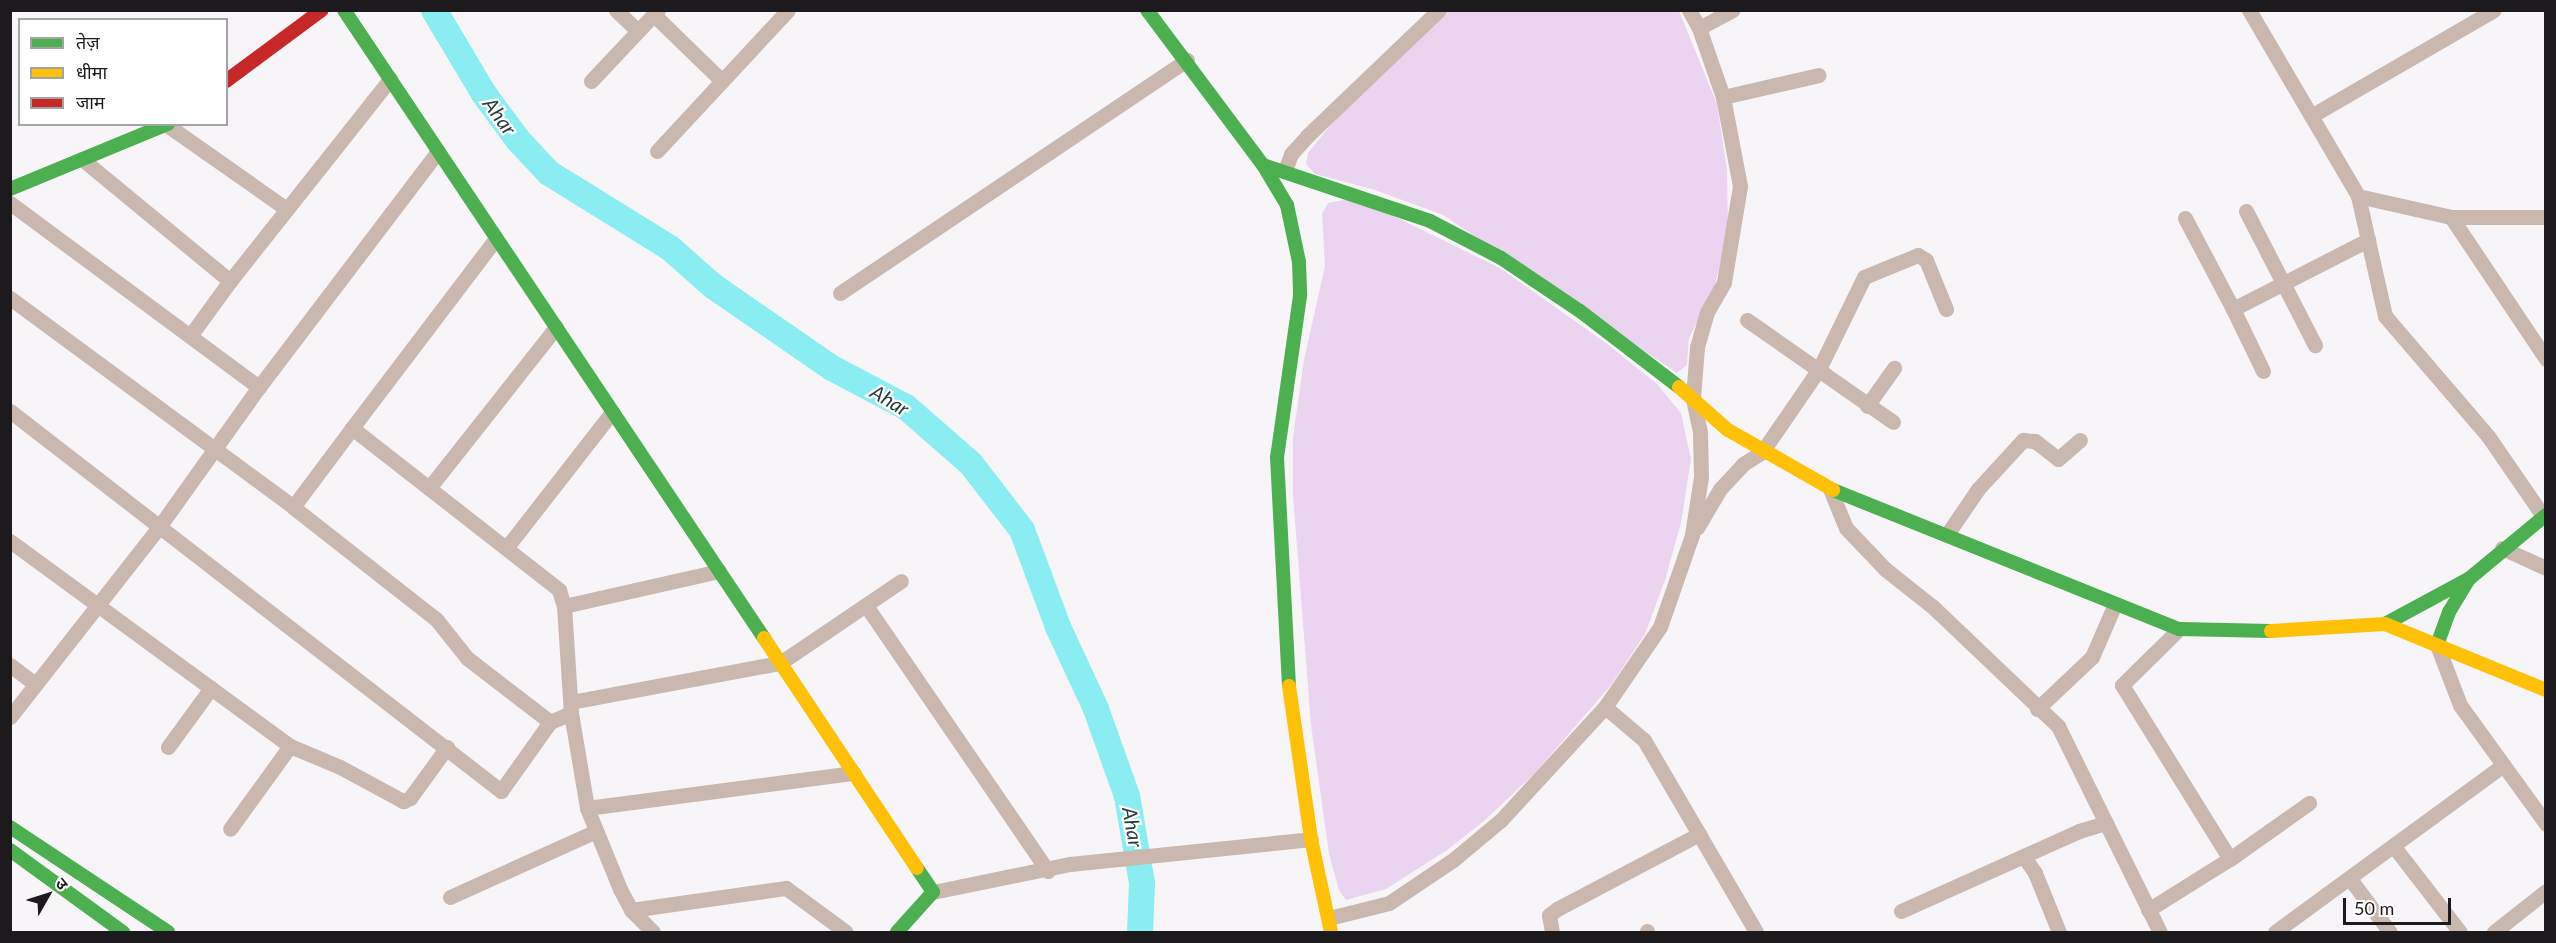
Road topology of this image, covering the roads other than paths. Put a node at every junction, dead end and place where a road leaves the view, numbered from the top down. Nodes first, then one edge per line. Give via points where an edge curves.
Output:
1 (322, 10) edge
2 (344, 10) edge
3 (616, 10) edge
4 (788, 10) edge
5 (1147, 10) edge
6 (1439, 10) edge
7 (1689, 10) edge
8 (1733, 10) edge
9 (2249, 10) edge
10 (2494, 10) edge
11 (656, 13) edge
12 (1699, 28) junction
13 (638, 31) junction
14 (1186, 60) junction
15 (1819, 75) dead end
16 (390, 79) junction
17 (228, 80) edge
18 (591, 81) dead end
19 (722, 81) junction
20 (1723, 98) junction
21 (2310, 116) junction
22 (164, 126) edge
23 (168, 126) edge
24 (438, 151) junction
25 (657, 151) dead end
26 (82, 159) junction
27 (1263, 165) junction
28 (1285, 170) junction
29 (10, 189) edge
30 (2358, 196) junction
31 (10, 203) edge
32 (285, 208) junction
33 (2246, 211) dead end
34 (2451, 217) junction
35 (2546, 217) edge
36 (2185, 218) dead end
37 (496, 238) junction
38 (2368, 240) junction
39 (230, 280) junction
40 (2283, 284) junction
41 (840, 293) dead end
42 (10, 298) edge
43 (1946, 309) dead end
44 (2233, 309) junction
45 (1747, 320) dead end
46 (555, 327) junction
47 (190, 336) junction
48 (2315, 345) dead end
49 (2546, 359) edge
50 (1894, 368) dead end
51 (1819, 369) junction
52 (2263, 371) dead end
53 (259, 387) junction
54 (1693, 398) junction
55 (1868, 406) junction
56 (10, 411) edge
57 (612, 411) junction
58 (1893, 422) dead end
59 (352, 428) junction
60 (2080, 440) dead end
61 (215, 449) junction
62 (1762, 452) junction
63 (429, 488) junction
64 (1830, 489) junction
65 (293, 507) junction
66 (2544, 515) edge
67 (159, 527) junction
68 (1948, 533) junction
69 (1692, 535) junction
70 (10, 541) edge
71 (507, 547) junction
72 (2502, 548) junction
73 (2546, 568) edge
74 (719, 571) junction
75 (2469, 578) junction
76 (901, 581) dead end
77 (2115, 604) junction
78 (96, 606) junction
79 (564, 606) junction
80 (867, 607) junction
81 (2385, 624) junction
82 (2179, 629) junction
83 (2438, 645) junction
84 (780, 663) junction
85 (10, 665) edge
86 (35, 684) junction
87 (211, 688) junction
88 (2546, 690) edge
89 (571, 707) junction
90 (1605, 707) junction
91 (2037, 709) junction
92 (10, 717) edge
93 (550, 722) junction
94 (290, 746) junction
95 (168, 747) dead end
96 (447, 747) junction
97 (2503, 765) junction
98 (854, 773) junction
99 (2309, 803) dead end
100 (587, 808) junction
101 (2106, 823) junction
102 (2546, 824) edge
103 (10, 827) edge
104 (230, 829) dead end
105 (594, 832) junction
106 (1699, 834) junction
107 (1311, 839) junction
108 (2395, 848) junction
109 (10, 850) edge
110 (2024, 857) junction
111 (2230, 859) junction
112 (1048, 871) junction
113 (2350, 879) junction
114 (2546, 891) edge
115 (933, 892) junction
116 (450, 897) dead end
117 (631, 910) junction
118 (2148, 910) junction
119 (1901, 911) dead end
120 (1330, 925) edge
121 (2453, 930) edge
122 (123, 933) edge
123 (168, 933) edge
124 (653, 933) edge
125 (846, 933) edge
126 (897, 933) edge
127 (1552, 933) edge
128 (1756, 933) edge
129 (2059, 933) edge
130 (2160, 933) edge
131 (2275, 933) edge
132 (2390, 933) edge
133 (2494, 933) edge

1 - 17 main road
2 - 16 main road
3 - 13 street
4 - 19 street
5 - 14 main road
6 - 28 street via 1307,136 1291,154
7 - 12 street
8 - 12 street
9 - 21 street
10 - 21 street
11 - 13 street
11 - 19 street
12 - 20 street
13 - 18 street
14 - 27 main road
14 - 41 street
15 - 20 street
16 - 24 main road
16 - 32 street
19 - 25 street
20 - 54 street via 1740,186 1724,282 1707,312 1697,347
21 - 30 street
22 - 26 main road
23 - 32 street
24 - 37 main road
24 - 53 street
26 - 29 main road
26 - 39 street
27 - 28 main road
27 - 107 main road via 1287,205 1299,262 1300,296 1277,458 1286,668
28 - 54 main road via 1430,221 1501,258 1580,311
30 - 34 street
30 - 38 street
31 - 47 street
32 - 39 street
33 - 40 street
34 - 35 street
34 - 49 street
36 - 44 street
37 - 46 main road
37 - 59 street
38 - 40 street
38 - 66 street via 2385,315 2488,435
39 - 47 street
40 - 44 street
40 - 48 street
42 - 61 street
43 - 51 street via 1926,260 1918,255 1873,272 1864,277
44 - 52 street
45 - 51 street
46 - 57 main road
46 - 63 street
47 - 53 street
50 - 55 street
51 - 55 street
51 - 62 street
53 - 61 street
54 - 62 main road via 1728,430
54 - 69 street via 1700,432 1701,477
55 - 58 street
56 - 67 street
57 - 71 street
57 - 74 main road
59 - 63 street
59 - 65 street
60 - 68 street via 2058,459 2035,441 2023,440 1978,489
61 - 65 street
61 - 67 street
62 - 64 main road
62 - 69 street via 1743,464 1720,489
63 - 71 street
64 - 68 main road
64 - 91 street via 1846,528
65 - 93 street via 436,619 467,658
66 - 72 main road
67 - 78 street
67 - 96 street
68 - 77 main road
69 - 90 street via 1660,627
70 - 78 street
71 - 79 street via 559,590
72 - 73 street
72 - 75 main road
74 - 79 street
74 - 84 main road
75 - 81 main road
75 - 83 main road via 2449,612
76 - 80 street
77 - 82 main road
77 - 91 street via 2092,657
78 - 86 street
78 - 87 street
79 - 89 street
80 - 84 street
80 - 112 street
81 - 82 main road via 2253,632
81 - 83 main road
82 - 111 street via 2122,685
83 - 88 main road
83 - 97 street via 2460,705
84 - 89 street
84 - 98 main road
85 - 86 street
86 - 92 street
87 - 94 street
87 - 95 street
89 - 93 street
89 - 100 street
90 - 106 street via 1644,740
90 - 120 street via 1501,820 1453,860 1389,903
91 - 101 street via 2058,726
93 - 96 street via 501,791
94 - 96 street via 403,801 410,798
94 - 104 street
97 - 102 street
97 - 108 street
98 - 100 street
98 - 115 main road
99 - 111 street
100 - 105 street
101 - 110 street
101 - 118 street
103 - 123 main road
105 - 116 street
105 - 117 street
106 - 127 street via 1557,909 1549,915
106 - 128 street
107 - 112 street via 1207,853 1070,864
107 - 120 main road
108 - 113 street
108 - 121 street
109 - 122 main road
110 - 119 street
110 - 129 street via 2035,873
111 - 118 street
112 - 115 street
113 - 131 street
113 - 132 street
114 - 133 street
115 - 126 main road
117 - 124 street
117 - 125 street via 786,888
118 - 130 street

